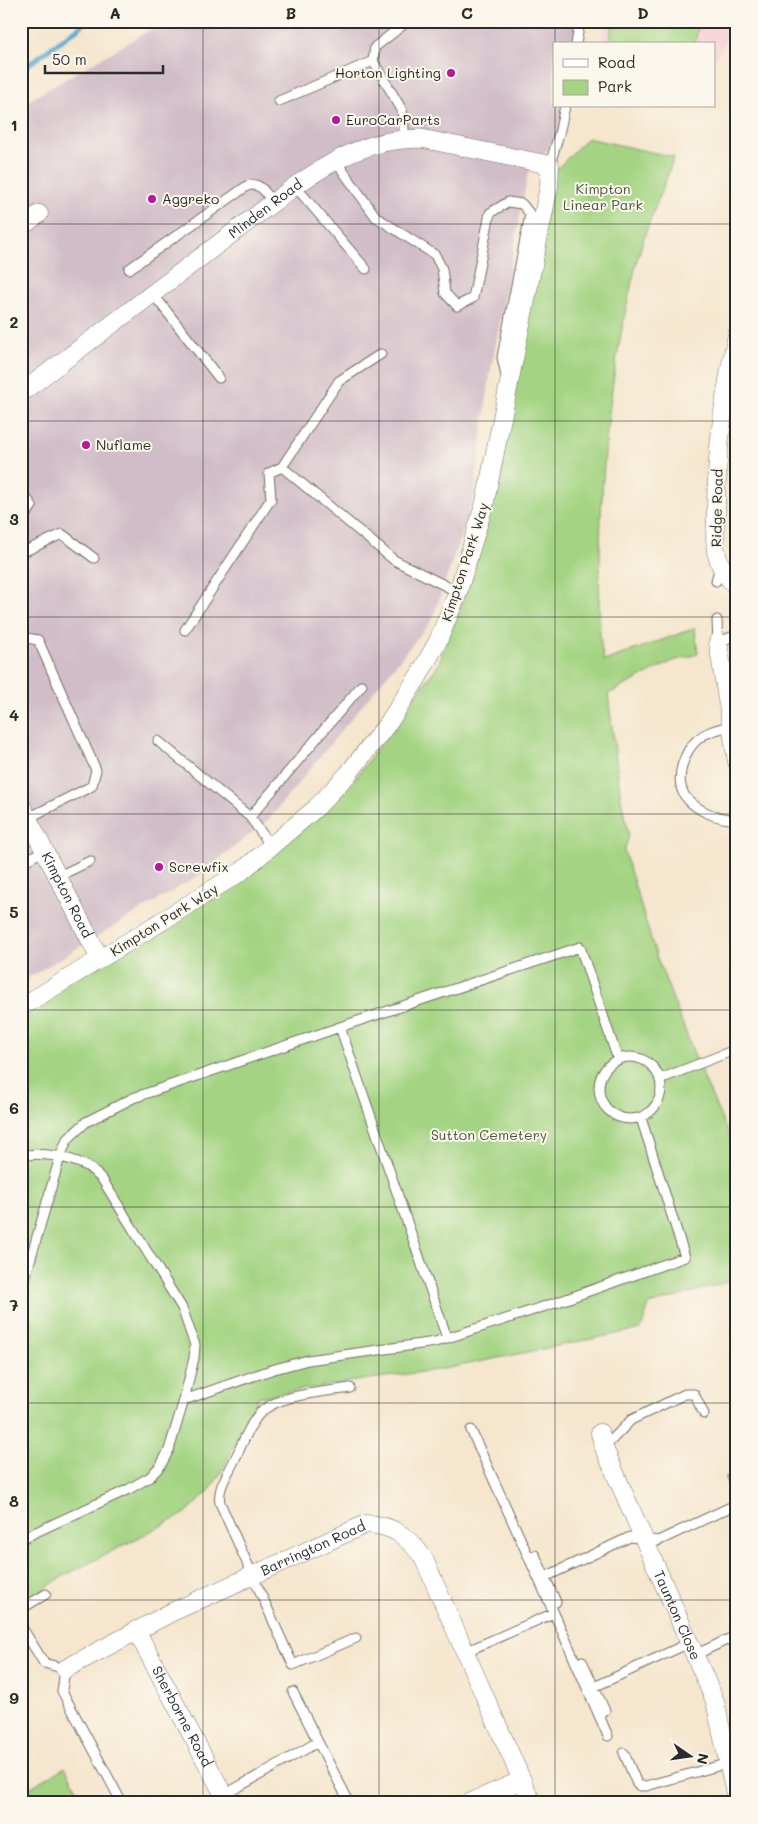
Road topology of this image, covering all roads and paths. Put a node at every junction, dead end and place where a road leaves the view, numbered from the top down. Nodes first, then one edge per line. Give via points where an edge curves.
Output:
1 (408, 21) edge
2 (580, 21) edge
3 (576, 42) edge
4 (373, 61) junction
5 (279, 101) dead end
6 (565, 108) edge
7 (405, 138) junction
8 (335, 160) junction
9 (550, 165) junction
10 (296, 186) junction
11 (273, 203) junction
12 (38, 214) dead end
13 (21, 227) edge
14 (129, 269) dead end
15 (366, 269) dead end
16 (153, 294) junction
17 (737, 334) edge
18 (381, 354) dead end
19 (220, 378) dead end
20 (508, 386) junction
21 (21, 393) edge
22 (282, 466) junction
23 (21, 490) edge
24 (21, 517) edge
25 (21, 553) edge
26 (94, 558) dead end
27 (737, 586) edge
28 (458, 592) junction
29 (717, 620) dead end
30 (185, 630) dead end
31 (737, 636) edge
32 (21, 637) edge
33 (718, 642) junction
34 (362, 685) dead end
35 (730, 726) junction
36 (158, 741) dead end
37 (737, 762) edge
38 (25, 811) edge
39 (250, 817) junction
40 (737, 819) edge
41 (272, 846) junction
42 (45, 850) junction
43 (90, 861) dead end
44 (21, 863) edge
45 (59, 876) junction
46 (100, 959) junction
47 (21, 1007) edge
48 (340, 1027) junction
49 (737, 1049) edge
50 (618, 1060) junction
51 (660, 1079) junction
52 (641, 1118) junction
53 (21, 1156) edge
54 (60, 1157) junction
55 (21, 1292) edge
56 (447, 1338) junction
57 (350, 1388) dead end
58 (184, 1400) junction
59 (704, 1414) dead end
60 (471, 1430) dead end
61 (602, 1440) joint
62 (732, 1477) dead end
63 (737, 1488) edge
64 (737, 1504) edge
65 (21, 1539) edge
66 (643, 1539) junction
67 (535, 1555) dead end
68 (252, 1575) junction
69 (545, 1578) junction
70 (46, 1594) dead end
71 (556, 1602) dead end
72 (21, 1609) edge
73 (554, 1613) junction
74 (21, 1626) edge
75 (136, 1630) junction
76 (737, 1636) edge
77 (356, 1638) dead end
78 (692, 1649) junction
79 (465, 1652) junction
80 (582, 1661) dead end
81 (65, 1669) junction
82 (594, 1687) junction
83 (293, 1692) dead end
84 (605, 1711) dead end
85 (608, 1736) dead end
86 (318, 1742) junction
87 (624, 1752) dead end
88 (732, 1762) edge
89 (522, 1780) junction
90 (346, 1796) dead end
91 (226, 1799) edge
92 (122, 1803) edge
93 (470, 1803) edge
94 (532, 1803) edge
95 (736, 1803) edge

1 - 4 lane via 375,47
2 - 3 lane
4 - 5 lane
4 - 7 lane via 402,110
6 - 9 lane
7 - 8 street, Minden Road via 364,147
7 - 9 street, Minden Road via 424,138
8 - 10 street, Minden Road
8 - 20 lane via 376,217 435,255 442,269 445,294 457,306 473,298 490,213 508,202 522,204 530,214 502,357
9 - 20 street, Kimpton Park Way via 549,186
10 - 11 street, Minden Road
10 - 15 lane
11 - 14 lane via 258,184 253,184
11 - 16 street, Minden Road
12 - 13 street
16 - 19 lane
16 - 21 street, Minden Road
17 - 27 street, Ridge Road via 726,383 716,492 718,574
18 - 22 lane via 339,381
20 - 28 street, Kimpton Park Way via 485,502
22 - 28 lane via 394,560
22 - 30 lane via 269,473 271,499
23 - 24 lane via 32,506
25 - 26 lane via 62,534
28 - 41 street, Kimpton Park Way via 438,641 389,722 316,808
29 - 33 lane
31 - 33 lane
32 - 38 lane via 38,640 96,770 92,786
33 - 35 street
34 - 39 lane
35 - 37 street
35 - 40 lane via 698,738 682,763 681,778 684,794 692,804 717,817
36 - 39 lane
38 - 42 street, Kimpton Road
39 - 41 lane
41 - 46 street, Kimpton Park Way via 242,871
42 - 44 lane
42 - 45 street, Kimpton Road
43 - 45 lane
45 - 46 street, Kimpton Road
46 - 47 street, Kimpton Park Way
48 - 50 lane via 580,947
48 - 54 lane via 133,1098 86,1122 67,1140
48 - 56 lane
49 - 51 lane
50 - 51 lane via 637,1058 647,1062
50 - 52 lane via 602,1074 599,1085 602,1104 616,1117 627,1120
51 - 52 lane via 661,1094 657,1104
52 - 56 lane via 685,1257
53 - 54 lane
54 - 55 lane
54 - 58 lane via 88,1167 102,1179 182,1308 195,1345
56 - 58 lane via 308,1360
57 - 68 lane via 283,1400 270,1406 258,1415 241,1447 219,1498
58 - 65 lane via 169,1450 150,1477
59 - 61 lane via 694,1394 685,1394 631,1420
60 - 73 lane
61 - 66 street, Taunton Close
62 - 63 lane
64 - 66 lane via 658,1541
66 - 69 lane via 630,1537
66 - 78 street, Taunton Close
67 - 69 lane
68 - 75 street, Barrington Road
68 - 77 lane via 293,1665
68 - 79 street, Barrington Road via 366,1524 391,1528 403,1535 423,1557
69 - 71 lane
70 - 72 lane
73 - 79 lane
73 - 85 lane
74 - 81 lane via 44,1663
75 - 81 street, Barrington Road
75 - 91 street, Sherborne Road
76 - 78 lane
78 - 82 lane
78 - 88 street, Taunton Close via 715,1701
79 - 89 street, Barrington Road
80 - 82 lane
81 - 92 lane via 62,1691
82 - 84 lane
83 - 86 lane
86 - 90 lane
86 - 91 lane
87 - 88 lane via 640,1786
88 - 95 street, Taunton Close
89 - 93 street
89 - 94 street, Barrington Road

